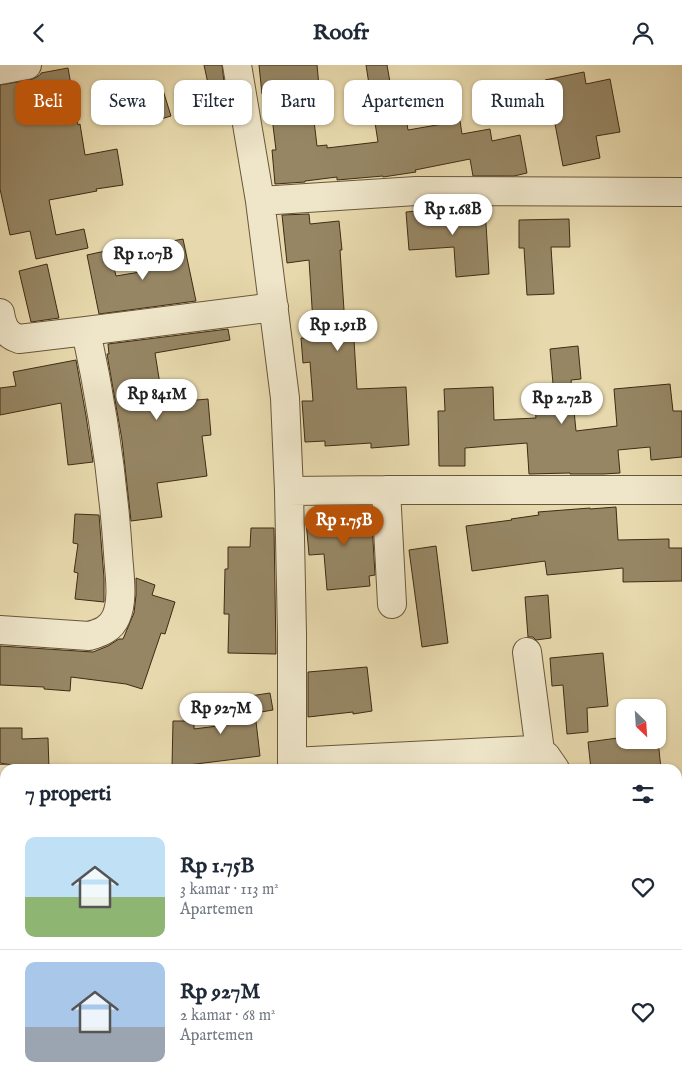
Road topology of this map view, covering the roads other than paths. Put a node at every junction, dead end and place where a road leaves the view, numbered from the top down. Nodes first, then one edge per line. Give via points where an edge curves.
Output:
1 (27, 65) edge
2 (237, 65) edge
3 (0, 71) edge
4 (682, 192) edge
5 (260, 201) junction
6 (274, 307) junction
7 (0, 319) edge
8 (86, 331) junction
9 (386, 489) junction
10 (682, 490) edge
11 (289, 491) junction
12 (392, 604) dead end
13 (0, 630) edge
14 (527, 653) dead end
15 (548, 760) edge
16 (292, 764) edge
17 (309, 764) edge

1 - 3 street
2 - 5 street
4 - 5 street via 416,191
5 - 6 street
6 - 8 street
6 - 11 street via 286,398
7 - 8 street via 4,330 19,339
8 - 13 street via 97,383 114,506 119,607 107,629 89,636
9 - 10 street
9 - 11 street
9 - 12 street
11 - 16 street
14 - 15 street
15 - 17 street via 531,751

